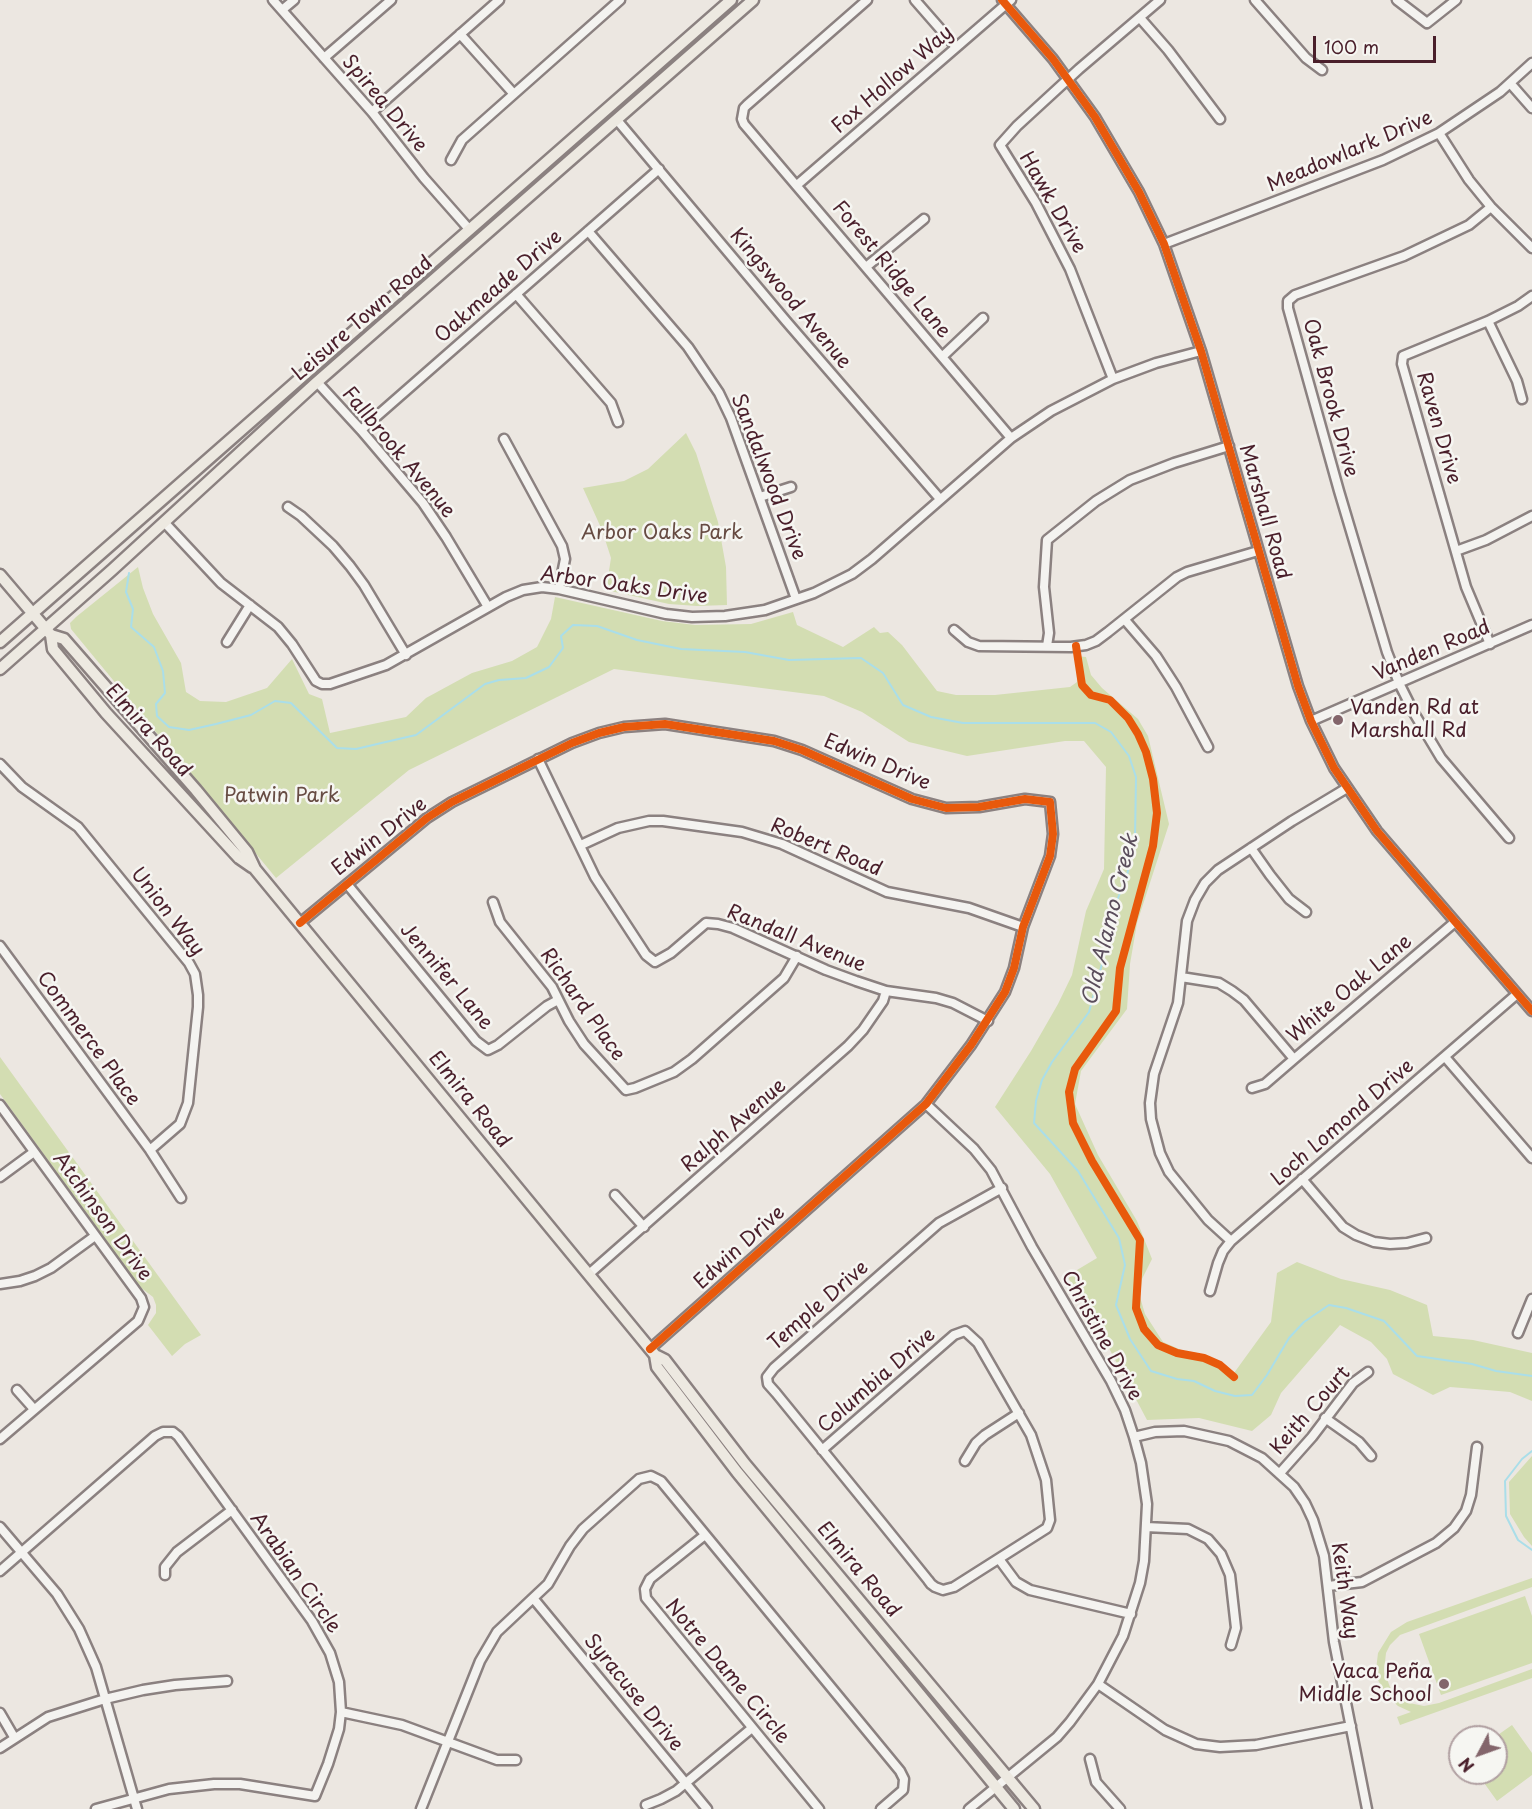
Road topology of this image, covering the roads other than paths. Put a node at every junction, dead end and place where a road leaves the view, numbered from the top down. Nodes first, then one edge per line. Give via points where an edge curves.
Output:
1 (273, 0) edge
2 (294, 0) edge
3 (391, 0) edge
4 (499, 0) edge
5 (620, 0) edge
6 (731, 0) edge
7 (753, 0) edge
8 (867, 0) edge
9 (915, 0) edge
10 (1160, 0) edge
11 (1255, 0) edge
12 (1397, 0) edge
13 (1456, 0) edge
14 (1006, 2) edge
15 (282, 10) junction
16 (1140, 18) junction
17 (460, 34) junction
18 (956, 47) junction
19 (674, 52) junction
20 (324, 58) junction
21 (1532, 63) edge
22 (1322, 70) dead end
23 (1069, 79) junction
24 (1510, 82) junction
25 (513, 93) junction
26 (1532, 108) edge
27 (372, 112) junction
28 (1220, 119) dead end
29 (617, 120) junction
30 (1439, 134) junction
31 (451, 160) dead end
32 (659, 169) junction
33 (797, 185) junction
34 (1491, 207) junction
35 (924, 219) dead end
36 (470, 229) junction
37 (588, 231) junction
38 (1164, 244) junction
39 (1532, 248) edge
40 (866, 267) junction
41 (516, 294) junction
42 (1532, 296) edge
43 (402, 308) junction
44 (983, 318) dead end
45 (1488, 321) junction
46 (336, 347) junction
47 (1201, 351) junction
48 (943, 356) junction
49 (1113, 379) junction
50 (317, 382) junction
51 (1522, 399) dead end
52 (618, 422) dead end
53 (361, 430) junction
54 (1011, 438) junction
55 (504, 439) dead end
56 (1229, 446) junction
57 (791, 487) dead end
58 (760, 497) junction
59 (940, 499) junction
60 (288, 507) dead end
61 (1532, 516) edge
62 (165, 522) junction
63 (1258, 551) junction
64 (1456, 551) junction
65 (0, 575) edge
66 (559, 589) junction
67 (796, 599) junction
68 (250, 605) junction
69 (488, 607) junction
70 (33, 613) junction
71 (1125, 620) junction
72 (1532, 625) edge
73 (954, 630) dead end
74 (49, 631) junction
75 (0, 642) edge
76 (227, 642) dead end
77 (1490, 644) junction
78 (1047, 645) junction
79 (406, 655) junction
80 (0, 669) edge
81 (1399, 683) junction
82 (1311, 721) junction
83 (1208, 747) dead end
84 (538, 759) junction
85 (0, 764) edge
86 (1347, 788) junction
87 (1509, 838) dead end
88 (580, 845) junction
89 (1251, 848) junction
90 (255, 869) junction
91 (347, 884) junction
92 (493, 902) dead end
93 (1306, 912) dead end
94 (1455, 922) junction
95 (300, 923) junction
96 (1023, 927) junction
97 (0, 946) edge
98 (797, 956) junction
99 (1181, 977) junction
100 (886, 991) junction
101 (1517, 994) junction
102 (558, 1000) junction
103 (1532, 1011) edge
104 (988, 1021) junction
105 (1444, 1057) junction
106 (1294, 1059) junction
107 (1252, 1088) dead end
108 (926, 1104) junction
109 (0, 1105) edge
110 (150, 1150) junction
111 (34, 1152) junction
112 (1532, 1158) edge
113 (0, 1177) edge
114 (1302, 1179) junction
115 (1002, 1188) junction
116 (615, 1195) dead end
117 (181, 1198) dead end
118 (644, 1227) junction
119 (95, 1236) junction
120 (1426, 1238) dead end
121 (1231, 1241) junction
122 (589, 1274) junction
123 (0, 1284) edge
124 (1210, 1291) dead end
125 (1532, 1299) edge
126 (1518, 1333) dead end
127 (652, 1352) junction
128 (1368, 1372) dead end
129 (17, 1390) dead end
130 (33, 1408) junction
131 (1019, 1413) junction
132 (1325, 1418) junction
133 (1134, 1437) junction
134 (0, 1439) edge
135 (1477, 1448) dead end
136 (822, 1450) junction
137 (1371, 1456) dead end
138 (965, 1461) dead end
139 (1280, 1473) junction
140 (232, 1510) junction
141 (0, 1527) edge
142 (1146, 1527) junction
143 (705, 1535) junction
144 (22, 1552) junction
145 (999, 1559) junction
146 (0, 1571) edge
147 (165, 1575) dead end
148 (1328, 1586) junction
149 (939, 1589) joint
150 (533, 1598) junction
151 (1131, 1614) junction
152 (1231, 1645) dead end
153 (227, 1681) dead end
154 (1098, 1684) junction
155 (105, 1699) junction
156 (340, 1712) junction
157 (0, 1713) edge
158 (938, 1717) junction
159 (1351, 1726) junction
160 (752, 1728) junction
161 (14, 1737) junction
162 (448, 1742) junction
163 (0, 1748) edge
164 (1090, 1759) dead end
165 (516, 1760) dead end
166 (1007, 1778) junction
167 (685, 1783) junction
168 (996, 1786) junction
169 (134, 1797) junction
170 (646, 1805) dead end
171 (96, 1809) edge
172 (137, 1809) edge
173 (421, 1809) edge
174 (707, 1809) edge
175 (819, 1809) edge
176 (881, 1809) edge
177 (969, 1809) edge
178 (1014, 1809) edge
179 (1026, 1809) edge
180 (1034, 1809) edge
181 (1120, 1809) edge
182 (1368, 1809) edge

1 - 15 street, Spirea Drive
2 - 15 street
3 - 20 street
4 - 17 street
5 - 25 street
6 - 19 main road, Leisure Town Road
7 - 29 main road, Leisure Town Road
8 - 33 street, Forest Ridge Lane via 744,108 744,124
9 - 18 street
10 - 16 street, Hawk Drive
11 - 22 street via 1306,58
12 - 13 street via 1427,23
14 - 18 street, Fox Hollow Way
14 - 23 street, Marshall Road
15 - 20 street, Spirea Drive
16 - 23 street, Hawk Drive
16 - 28 street
17 - 25 street
17 - 27 street
18 - 33 street, Fox Hollow Way
19 - 29 main road via 626,100
19 - 36 main road, Leisure Town Road
20 - 27 street, Spirea Drive
21 - 24 street, Meadowlark Drive
23 - 38 street, Marshall Road via 1124,164
23 - 49 street, Hawk Drive via 1000,145 1070,269
24 - 26 street
24 - 30 street, Meadowlark Drive
25 - 31 street via 462,140
27 - 36 street, Spirea Drive
29 - 32 street, Kingswood Avenue
29 - 43 main road, Leisure Town Road
30 - 34 street
30 - 38 street, Meadowlark Drive via 1383,160
32 - 37 street, Oakmeade Drive
32 - 59 street, Kingswood Avenue
33 - 40 street, Forest Ridge Lane
34 - 39 street
34 - 81 street, Oak Brook Drive via 1469,225 1404,256 1288,301 1339,491
35 - 40 street
36 - 43 main road via 467,241
36 - 46 main road, Leisure Town Road
37 - 41 street, Oakmeade Drive
37 - 58 street, Sandalwood Drive via 705,370 731,418
38 - 47 street, Marshall Road
40 - 48 street, Forest Ridge Lane
41 - 52 street via 611,403
41 - 53 street, Oakmeade Drive
42 - 45 street, Raven Drive
43 - 50 main road, Leisure Town Road
44 - 48 street
45 - 51 street
45 - 64 street, Raven Drive via 1403,356 1402,364
46 - 50 main road
46 - 70 main road, Leisure Town Road
47 - 49 street, Arbor Oaks Drive
47 - 56 street, Marshall Road
48 - 54 street, Forest Ridge Lane
49 - 54 street, Arbor Oaks Drive via 1051,411
50 - 53 street, Fallbrook Avenue
50 - 62 main road, Leisure Town Road
53 - 69 street, Fallbrook Avenue via 423,502
54 - 59 street, Arbor Oaks Drive
55 - 66 street via 562,546
56 - 63 street, Marshall Road
56 - 78 street via 1130,480 1047,540
57 - 58 street
58 - 67 street, Sandalwood Drive
59 - 67 street, Arbor Oaks Drive via 852,574
60 - 79 street via 350,566
61 - 64 street
62 - 68 street, Arbor Oaks Drive via 215,578
62 - 74 main road, Leisure Town Road
63 - 71 street via 1186,572 1167,583
63 - 82 street, Marshall Road
64 - 77 street, Raven Drive
65 - 70 main road, Elmira Road
66 - 67 street, Arbor Oaks Drive via 692,617 765,610
66 - 69 street, Arbor Oaks Drive via 523,590
68 - 76 street
68 - 79 street, Arbor Oaks Drive via 285,635 322,684 354,678
69 - 79 street, Arbor Oaks Drive
70 - 74 main road, Elmira Road
70 - 75 main road, Leisure Town Road
71 - 78 street via 1086,645
71 - 83 street via 1171,678
72 - 77 street, Vanden Road
73 - 78 street via 979,646
74 - 80 main road, Leisure Town Road
74 - 90 main road, Elmira Road via 64,639 189,782 247,852
74 - 90 main road, Elmira Road via 53,649 106,713 239,858
77 - 81 street, Vanden Road
81 - 82 street, Vanden Road
81 - 87 street via 1441,758
82 - 86 street, Marshall Road
84 - 88 street, Randall Avenue
84 - 91 street, Edwin Drive via 427,818
84 - 96 street, Edwin Drive via 599,733 665,724 774,741 912,799 946,808 1025,800 1050,802 1050,856
85 - 110 street, Union Way via 22,787 78,827 195,974 198,1007 188,1103 180,1124
86 - 89 street
86 - 94 street, Marshall Road via 1377,831
88 - 96 street, Robert Road via 618,828 649,821 742,832 782,844 887,892 969,908
88 - 98 street, Randall Avenue via 646,955 655,962 706,923 733,928
89 - 93 street via 1276,883
89 - 99 street via 1218,870 1195,900 1187,921
90 - 95 main road, Elmira Road
91 - 95 street, Edwin Drive
91 - 102 street, Jennifer Lane via 476,1041 488,1050
92 - 102 street, Richard Place via 500,922 539,969
94 - 101 street, Marshall Road
94 - 106 street, White Oak Lane
95 - 122 main road, Elmira Road
96 - 104 street, Edwin Drive via 1014,968
97 - 110 street, Commerce Place
98 - 100 street, Randall Avenue
98 - 102 street, Richard Place via 784,978 692,1059 674,1072 626,1090 584,1044
99 - 106 street, White Oak Lane via 1219,983 1232,991
99 - 121 street via 1178,1003 1152,1086 1154,1133 1160,1153 1180,1188
100 - 104 street, Randall Avenue via 936,998
100 - 118 street, Ralph Avenue via 870,1020 848,1046
101 - 103 street, Marshall Road
101 - 105 street, Loch Lomond Drive
104 - 108 street, Edwin Drive
105 - 112 street
105 - 114 street, Loch Lomond Drive
106 - 107 street via 1265,1084
108 - 115 street, Christine Drive via 978,1153
108 - 127 street, Edwin Drive
109 - 111 street, Atchinson Drive
110 - 117 street, Commerce Place
111 - 113 street
111 - 119 street, Atchinson Drive
114 - 120 street via 1343,1227 1356,1235 1390,1244
114 - 121 street, Loch Lomond Drive
115 - 133 street, Christine Drive via 1032,1247 1112,1381
115 - 136 street, Temple Drive via 939,1223 767,1377
116 - 118 street
118 - 122 street, Ralph Avenue
119 - 123 street via 51,1268 20,1281
119 - 130 street, Atchinson Drive via 141,1298 143,1311 138,1321
121 - 124 street, Loch Lomond Drive via 1223,1251
122 - 127 main road, Elmira Road
125 - 126 street
127 - 158 main road, Elmira Road via 657,1367 737,1472
127 - 166 main road, Elmira Road via 665,1360 745,1464
128 - 132 street, Keith Court via 1353,1383
129 - 130 street
130 - 134 street, Atchinson Drive
131 - 136 street, Columbia Drive via 978,1343 965,1331 954,1335
131 - 138 street via 985,1435
131 - 145 street, Columbia Drive via 1040,1459 1050,1520 1043,1532
132 - 137 street via 1359,1442
132 - 139 street, Keith Court
133 - 139 street, Keith Way via 1184,1431 1213,1436 1245,1447
133 - 142 street, Christine Drive via 1141,1463
135 - 148 street via 1472,1495 1454,1528 1436,1543 1362,1582
136 - 149 street, Temple Drive
139 - 148 street, Keith Way via 1313,1520
140 - 144 street, Arabian Circle via 178,1436 163,1432
140 - 147 street via 177,1552 165,1567
140 - 156 street, Arabian Circle via 321,1636 339,1682
141 - 144 street
142 - 151 street, Christine Drive via 1144,1561
142 - 152 street via 1188,1529 1208,1539 1221,1554 1230,1575 1236,1628
143 - 150 street via 661,1481 651,1476 639,1479 576,1537 548,1584
143 - 160 street, Notre Dame Circle via 650,1579 645,1595
143 - 176 street via 903,1775 901,1793
144 - 146 street
144 - 155 street via 57,1594 79,1629
145 - 149 street, Columbia Drive via 954,1587
145 - 151 street via 1016,1582 1030,1590
148 - 159 street, Keith Way via 1334,1642
150 - 162 street via 505,1623 486,1649
150 - 167 street, Syracuse Drive
151 - 154 street, Christine Drive
153 - 155 street via 165,1686
154 - 159 street via 1165,1730 1196,1744 1220,1748
154 - 166 street, Christine Drive via 1065,1729
155 - 161 street via 48,1717
155 - 169 street
156 - 162 street via 402,1725
156 - 169 street, Arabian Circle via 334,1747 315,1796 240,1784 214,1784
157 - 161 street
158 - 166 main road via 962,1735 997,1776
158 - 168 main road, Elmira Road
159 - 182 street, Keith Way
160 - 167 street
160 - 175 street, Notre Dame Circle
161 - 163 street
162 - 165 street via 497,1760
162 - 173 street
164 - 181 street via 1096,1782
166 - 168 street, Christine Drive
166 - 180 main road, Elmira Road
167 - 170 street
167 - 174 street, Syracuse Drive
168 - 177 street, Christine Drive
168 - 178 main road, Elmira Road
168 - 179 main road via 1009,1790
169 - 171 street
169 - 172 street

